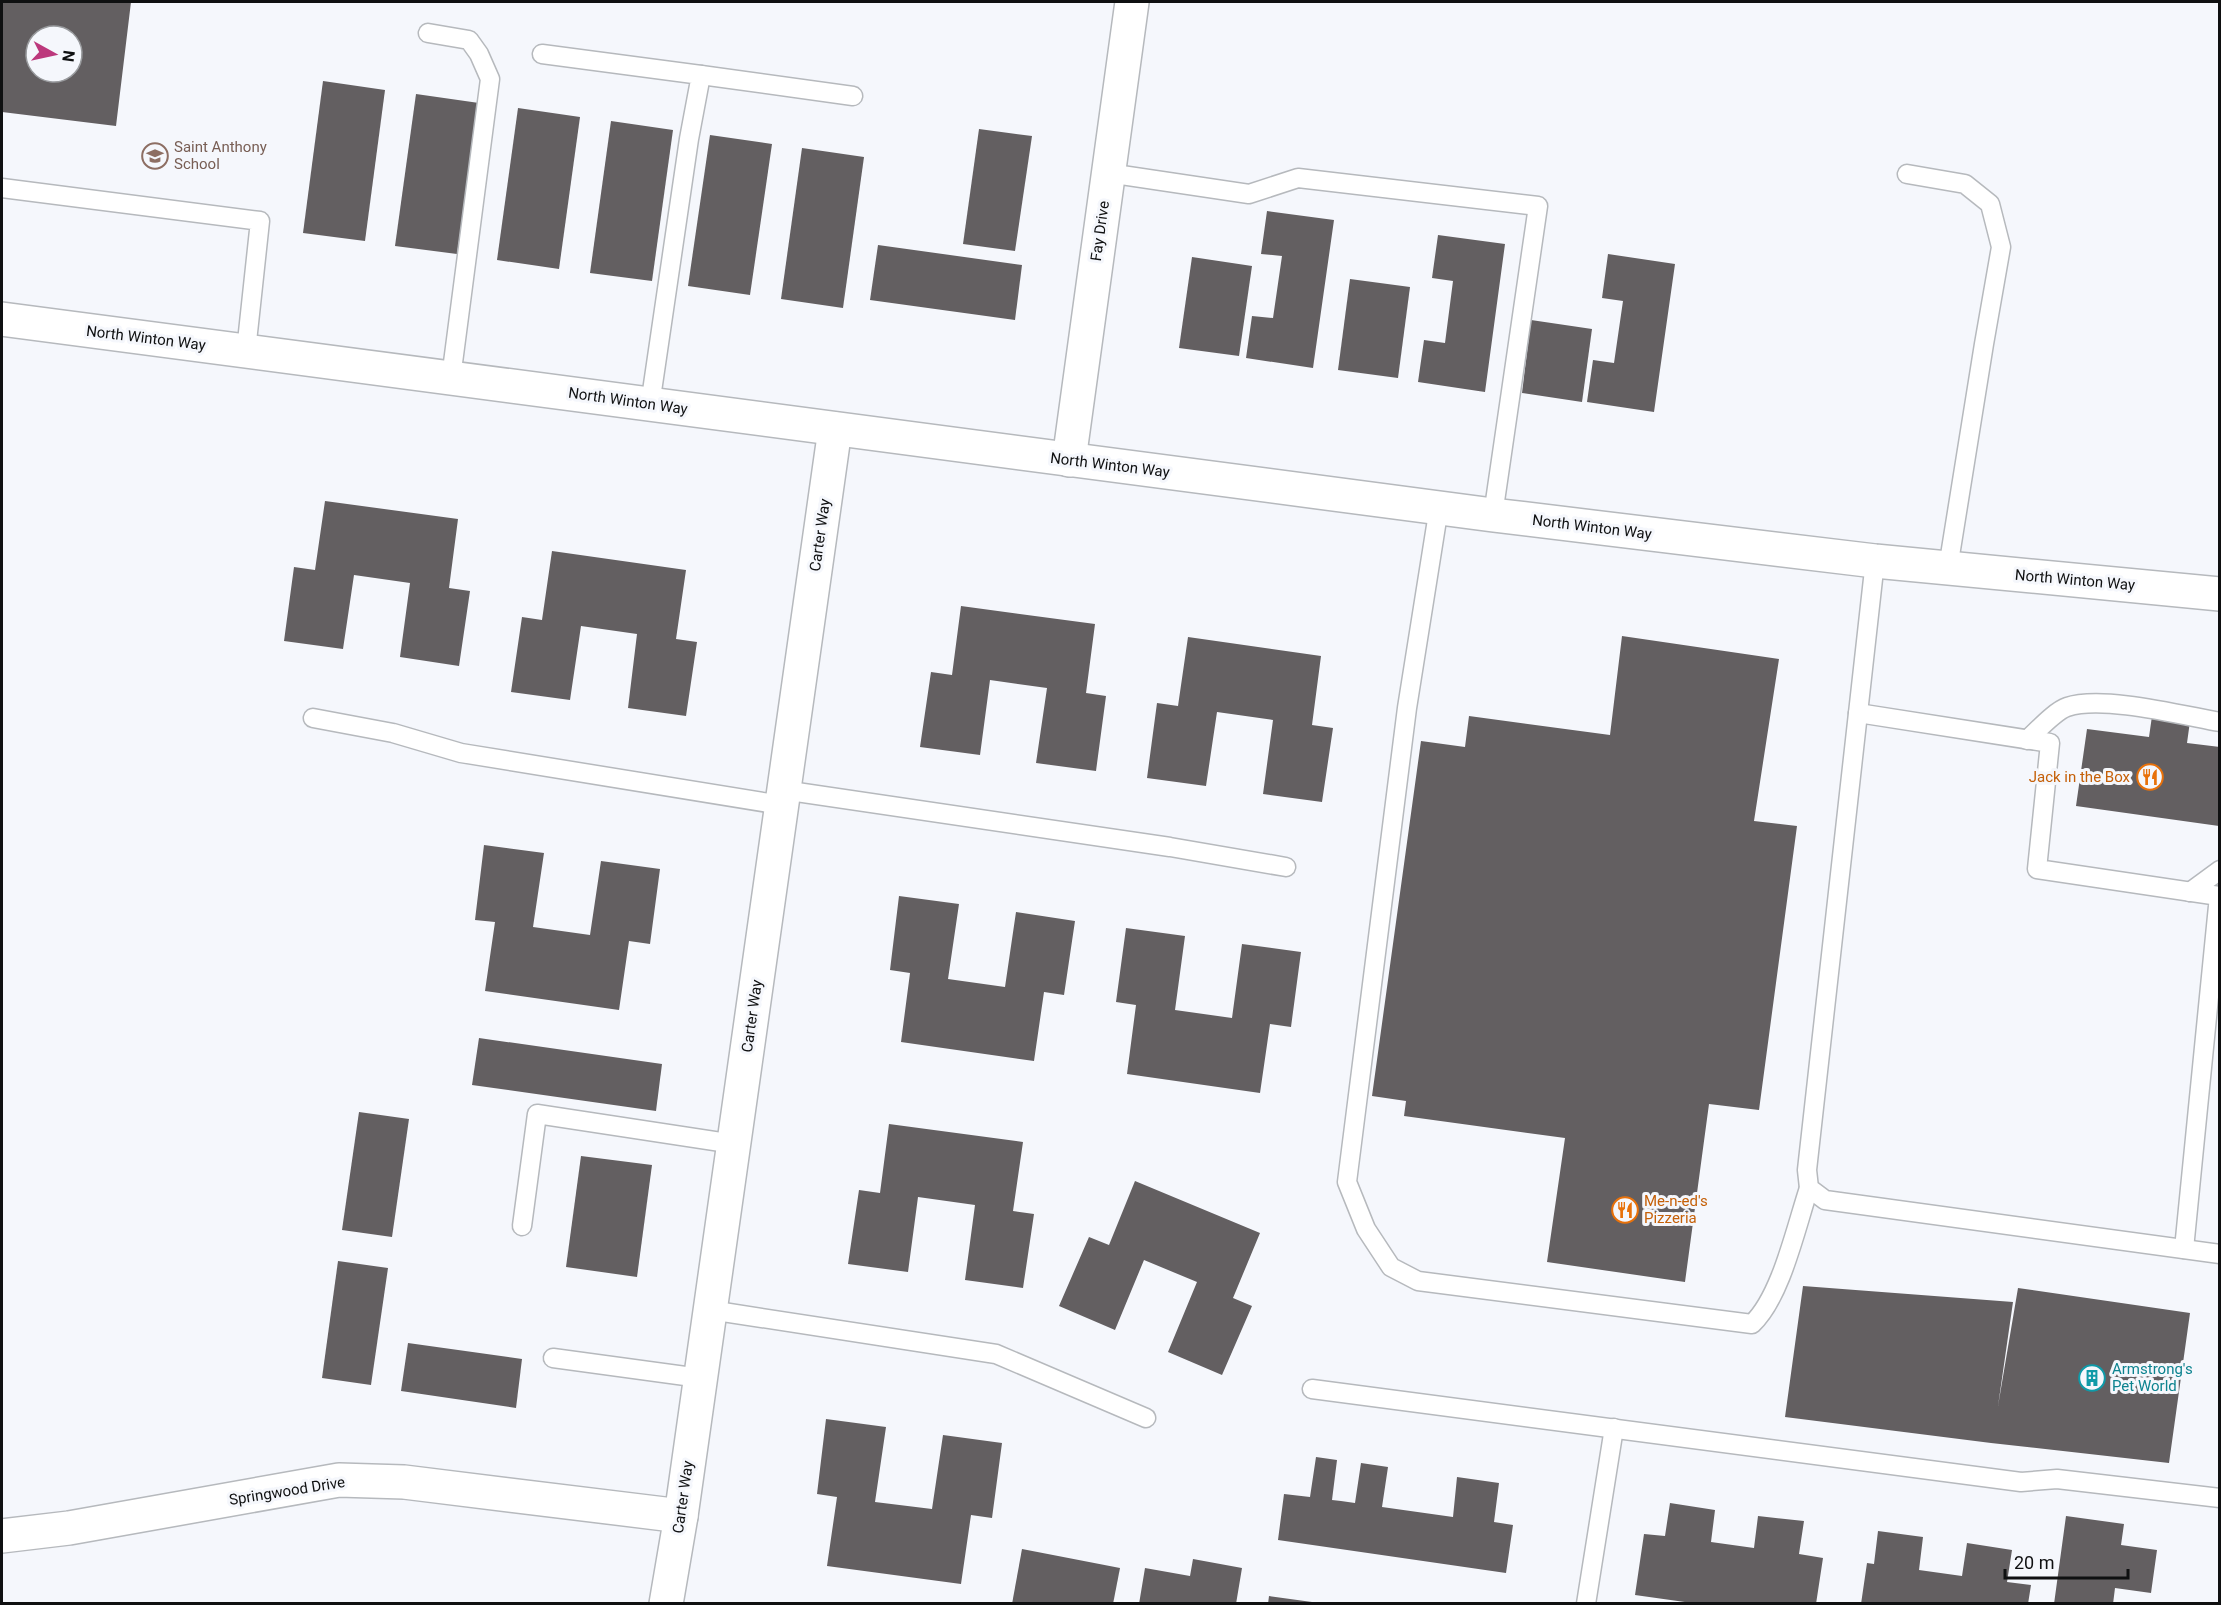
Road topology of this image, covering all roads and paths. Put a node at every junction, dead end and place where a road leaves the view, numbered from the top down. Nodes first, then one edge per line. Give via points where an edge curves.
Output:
1 (1132, 2) edge
2 (428, 33) dead end
3 (542, 54) dead end
4 (701, 75) junction
5 (854, 96) dead end
6 (1108, 173) junction
7 (1907, 174) dead end
8 (2, 188) edge
9 (2, 319) edge
10 (246, 351) junction
11 (451, 378) junction
12 (650, 405) junction
13 (835, 429) junction
14 (1069, 460) junction
15 (1439, 507) junction
16 (1493, 515) junction
17 (1875, 561) junction
18 (1948, 568) junction
19 (2220, 594) edge
20 (1858, 713) junction
21 (313, 718) dead end
22 (2220, 722) edge
23 (2027, 740) junction
24 (782, 798) junction
25 (1286, 867) dead end
26 (2220, 870) edge
27 (2190, 892) junction
28 (734, 1144) junction
29 (1809, 1188) junction
30 (522, 1226) dead end
31 (2184, 1249) junction
32 (2220, 1254) edge
33 (710, 1310) junction
34 (553, 1358) dead end
35 (700, 1378) junction
36 (1312, 1389) dead end
37 (1146, 1418) dead end
38 (1614, 1428) junction
39 (2220, 1498) edge
40 (681, 1516) junction
41 (2, 1536) edge
42 (666, 1604) edge
43 (1586, 1604) edge

1 - 6 street, Fay Drive
2 - 11 lane via 469,40 490,79
3 - 4 lane
4 - 5 lane
4 - 12 lane
6 - 14 street, Fay Drive
6 - 16 lane via 1249,194 1298,178 1538,206
7 - 18 lane via 1965,184 1990,204 2001,247
8 - 10 lane via 260,221
9 - 10 street, North Winton Way
10 - 11 street, North Winton Way
11 - 12 street, North Winton Way
12 - 13 street, North Winton Way
13 - 14 street, North Winton Way
13 - 24 street, Carter Way
14 - 15 street, North Winton Way
15 - 16 street, North Winton Way
15 - 29 lane via 1407,708 1347,1182 1366,1228 1391,1267 1418,1281 1752,1324 1774,1295
16 - 17 street, North Winton Way
17 - 18 street, North Winton Way
17 - 20 lane
18 - 19 street, North Winton Way
20 - 23 lane
20 - 29 lane via 1807,1170
21 - 24 lane via 461,753
22 - 23 lane via 2088,702 2064,708
23 - 27 lane via 2050,743 2037,869
24 - 25 lane via 1158,845
24 - 28 street, Carter Way
26 - 27 lane
27 - 31 lane via 2219,896
28 - 30 lane via 537,1114
28 - 33 street, Carter Way
29 - 31 lane via 1825,1200
31 - 32 lane
33 - 35 street, Carter Way
33 - 37 lane via 996,1354
34 - 35 lane
35 - 40 street, Carter Way
36 - 38 lane
38 - 39 lane via 2021,1482 2057,1479
38 - 43 lane
40 - 41 street, Springwood Drive via 404,1482 339,1480 69,1528
40 - 42 street, Carter Way

